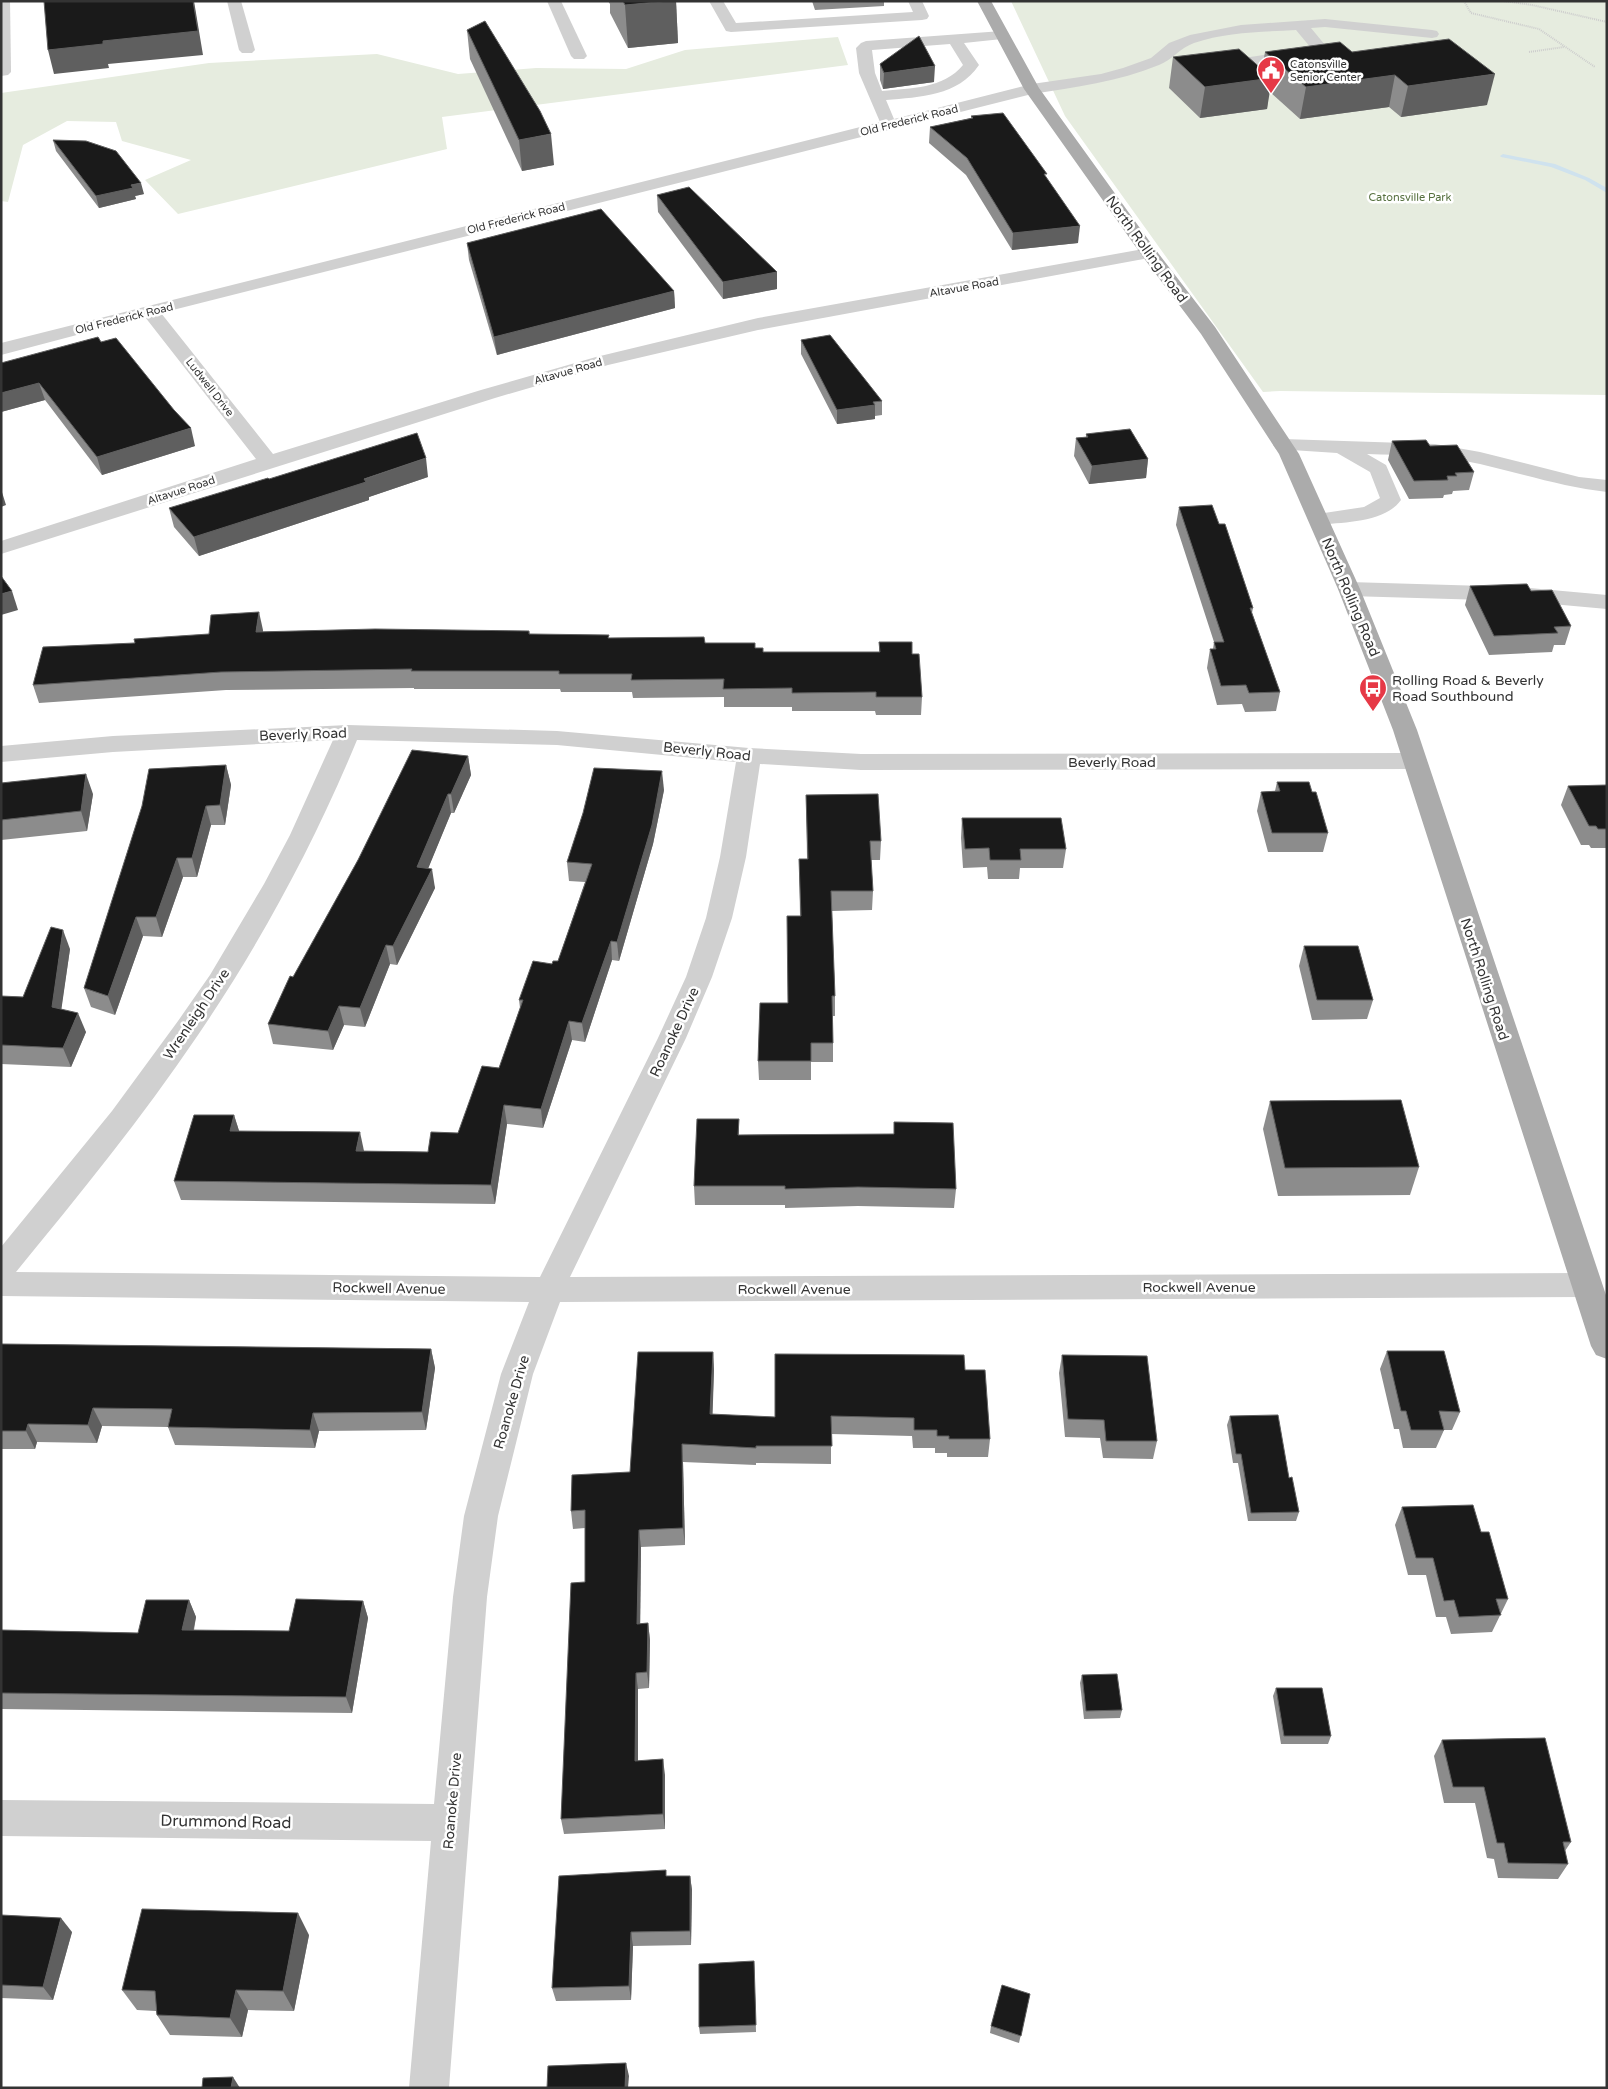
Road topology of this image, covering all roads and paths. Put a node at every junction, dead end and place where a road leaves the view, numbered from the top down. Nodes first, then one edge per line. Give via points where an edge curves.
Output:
1 (2, 1) edge
2 (234, 1) edge
3 (554, 1) edge
4 (716, 1) edge
5 (915, 1) edge
6 (984, 1) edge
7 (1464, 1) edge
8 (1504, 1) edge
9 (1607, 22) edge
10 (1299, 24) junction
11 (1432, 34) dead end
12 (1002, 35) junction
13 (954, 38) junction
14 (1564, 47) junction
15 (247, 50) dead end
16 (1529, 52) dead end
17 (579, 56) dead end
18 (1156, 61) junction
19 (1175, 65) dead end
20 (1204, 67) edge
21 (1595, 67) dead end
22 (3, 72) dead end
23 (1032, 89) junction
24 (876, 96) junction
25 (889, 125) junction
26 (1149, 253) junction
27 (150, 311) junction
28 (1, 349) edge
29 (1283, 445) junction
30 (1339, 447) junction
31 (269, 462) junction
32 (1607, 486) edge
33 (1318, 519) junction
34 (1, 548) edge
35 (1349, 589) junction
36 (1607, 602) edge
37 (348, 732) junction
38 (1, 754) edge
39 (749, 756) junction
40 (1414, 761) junction
41 (1, 1269) edge
42 (1, 1284) edge
43 (1586, 1285) junction
44 (549, 1290) junction
45 (1607, 1346) edge
46 (1, 1818) edge
47 (450, 1824) junction
48 (429, 2088) edge

1 - 22 street
2 - 15 street
3 - 17 street
4 - 5 street via 730,28 922,16
6 - 12 main road, North Rolling Road
7 - 14 path via 1471,13 1539,29
8 - 9 path
10 - 11 street via 1355,25
10 - 18 street via 1198,37 1174,46
10 - 20 street via 1322,51
12 - 13 street
12 - 23 main road, North Rolling Road
13 - 24 street via 971,67 934,90
13 - 24 street via 866,46 867,74
14 - 16 path
14 - 21 path
18 - 19 street
18 - 23 street, Old Frederick Road via 1102,78
23 - 25 street, Old Frederick Road
23 - 26 main road, North Rolling Road
24 - 25 street
25 - 27 street, Old Frederick Road
26 - 29 main road, North Rolling Road via 1208,331
26 - 31 street, Altavue Road via 686,340 488,394
27 - 28 street, Old Frederick Road
27 - 31 street, Ludwell Drive
29 - 30 street
29 - 33 main road, North Rolling Road
30 - 32 street via 1435,450 1580,483
30 - 33 street via 1379,469 1391,500 1369,514
31 - 34 street, Altavue Road
33 - 35 main road, North Rolling Road
35 - 36 street via 1519,594
35 - 40 main road, North Rolling Road via 1405,730
37 - 38 street, Beverly Road via 113,744
37 - 39 street, Beverly Road via 557,738
37 - 41 street, Wrenleigh Drive via 327,786 293,853 251,930 199,1012 123,1118
39 - 40 street, Beverly Road via 861,762
39 - 44 street, Roanoke Drive via 733,857 719,918 699,977
40 - 43 main road, North Rolling Road
42 - 44 street, Rockwell Avenue
43 - 44 street, Rockwell Avenue
43 - 45 main road, North Rolling Road
44 - 47 street, Roanoke Drive via 517,1374 481,1516 470,1597
46 - 47 street, Drummond Road
47 - 48 street, Roanoke Drive

